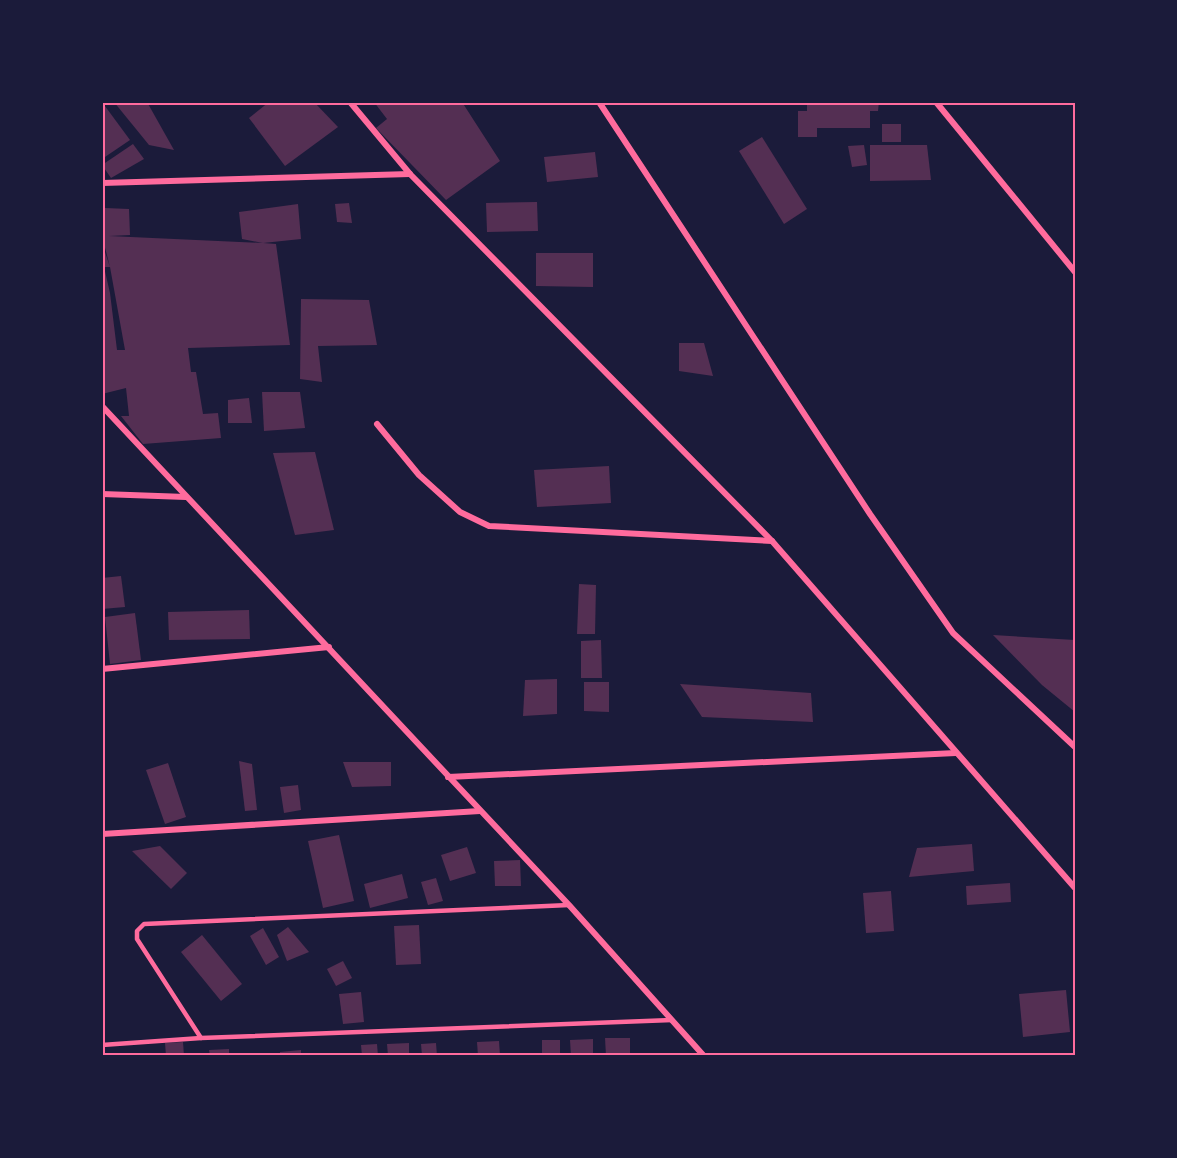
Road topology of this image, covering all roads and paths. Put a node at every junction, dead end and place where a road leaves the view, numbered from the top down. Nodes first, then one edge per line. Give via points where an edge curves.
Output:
1 (350, 102) edge
2 (599, 102) edge
3 (936, 102) edge
4 (410, 174) junction
5 (102, 183) edge
6 (1075, 272) edge
7 (102, 406) edge
8 (377, 424) dead end
9 (102, 494) edge
10 (186, 497) junction
11 (772, 541) junction
12 (329, 647) junction
13 (102, 669) edge
14 (1075, 747) edge
15 (956, 753) junction
16 (448, 777) junction
17 (480, 811) junction
18 (102, 834) edge
19 (1075, 888) edge
20 (569, 905) junction
21 (672, 1020) junction
22 (201, 1038) junction
23 (102, 1045) edge
24 (704, 1056) edge

1 - 4 street
2 - 14 street via 870,514 953,633
3 - 6 street
4 - 5 street
4 - 11 street
7 - 10 street
8 - 11 street via 419,475 460,512 489,526
9 - 10 street
10 - 12 street
11 - 15 street
12 - 13 street
12 - 16 street
15 - 16 street
15 - 19 street
16 - 17 street
17 - 18 street
17 - 20 street
20 - 21 street
20 - 22 lane via 144,924 137,931 138,939
21 - 22 lane
21 - 24 street
22 - 23 lane

